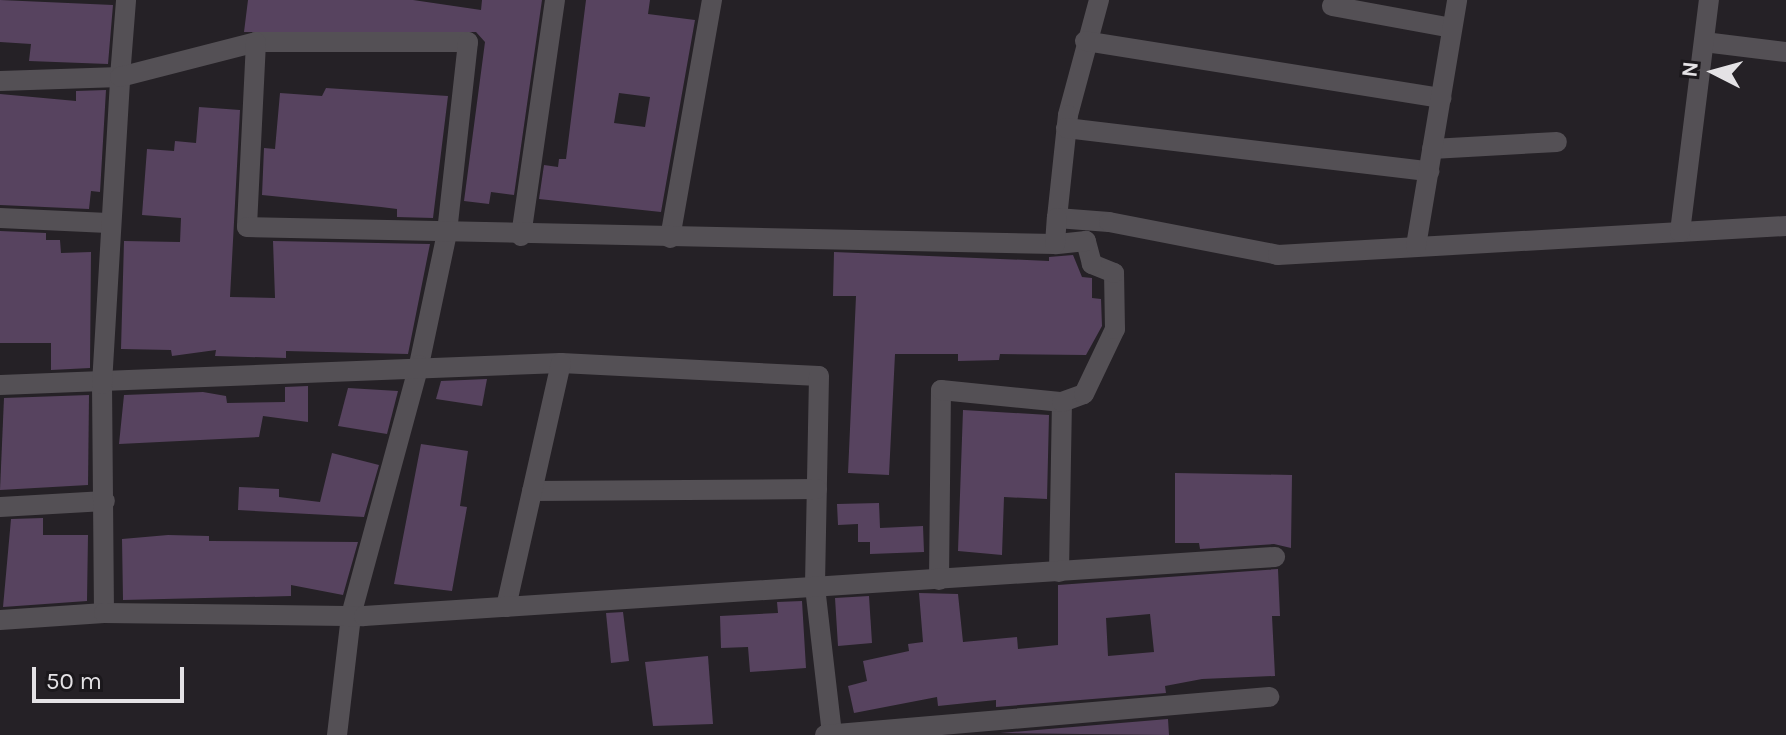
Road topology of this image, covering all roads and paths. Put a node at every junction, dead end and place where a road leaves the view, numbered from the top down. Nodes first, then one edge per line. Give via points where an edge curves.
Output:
1 (126, 0) edge
2 (555, 0) edge
3 (712, 0) edge
4 (1099, 0) edge
5 (1457, 0) edge
6 (1709, 0) edge
7 (1332, 6) dead end
8 (1452, 28) junction
9 (1085, 41) junction
10 (256, 42) junction
11 (1704, 42) junction
12 (1786, 52) edge
13 (120, 77) junction
14 (0, 81) edge
15 (1441, 98) junction
16 (1066, 128) junction
17 (1557, 142) dead end
18 (1432, 149) junction
19 (1429, 171) junction
20 (0, 218) edge
21 (1057, 218) junction
22 (108, 223) junction
23 (1786, 226) edge
24 (1680, 232) junction
25 (447, 233) junction
26 (521, 236) junction
27 (670, 238) junction
28 (1055, 244) junction
29 (1416, 246) junction
30 (561, 363) junction
31 (419, 365) junction
32 (102, 384) junction
33 (0, 385) edge
34 (1062, 402) junction
35 (817, 489) junction
36 (532, 491) junction
37 (105, 501) junction
38 (0, 507) edge
39 (1275, 557) dead end
40 (1059, 572) junction
41 (939, 580) junction
42 (815, 587) junction
43 (506, 607) junction
44 (104, 613) junction
45 (351, 616) junction
46 (0, 620) edge
47 (1269, 697) dead end
48 (337, 735) edge
49 (825, 735) edge
50 (832, 735) edge

1 - 13 street
2 - 26 street
3 - 27 street
4 - 9 street
5 - 8 street
6 - 11 street
7 - 8 street
8 - 15 street
9 - 15 street
9 - 16 street
10 - 13 street
10 - 25 street via 247,227
10 - 25 street via 468,42
11 - 12 street
11 - 24 street
13 - 14 street
13 - 22 street
15 - 18 street
16 - 19 street
16 - 21 street
17 - 18 street
18 - 19 street
19 - 29 street
20 - 22 street
21 - 28 street
21 - 29 street via 1109,222 1278,255
22 - 32 street
23 - 24 street
24 - 29 street
25 - 26 street
25 - 31 street
26 - 27 street
27 - 28 street
28 - 34 street via 1086,241 1092,264 1114,273 1115,329 1104,360 1084,394
30 - 31 street
30 - 35 street via 819,376
30 - 36 street
31 - 32 street
31 - 45 street
32 - 33 street
32 - 37 street
34 - 40 street
34 - 41 street via 941,390
35 - 36 street
35 - 42 street
36 - 43 street
37 - 38 street
37 - 44 street
39 - 40 street
40 - 41 street
41 - 42 street
42 - 43 street
42 - 50 street
43 - 45 street
44 - 45 street
44 - 46 street
45 - 48 street
47 - 50 street
49 - 50 street

